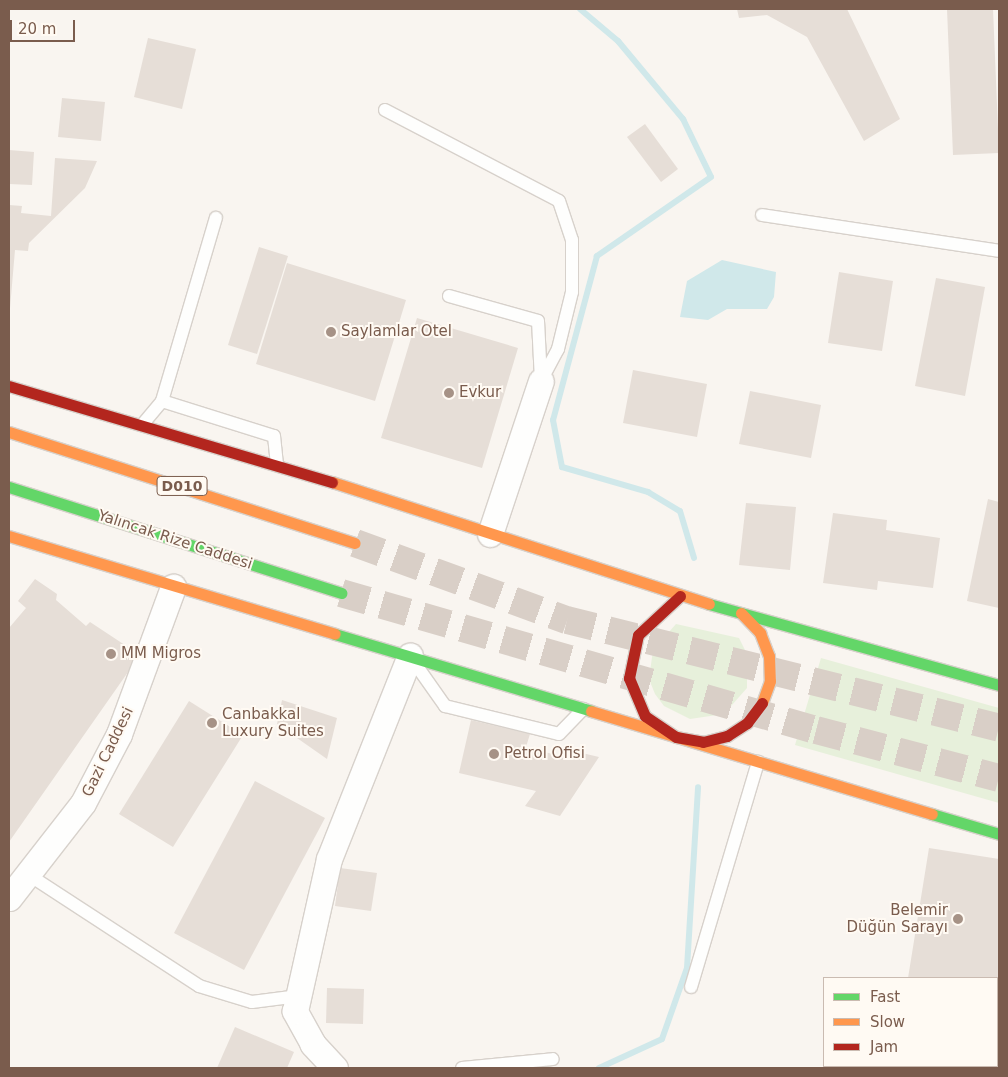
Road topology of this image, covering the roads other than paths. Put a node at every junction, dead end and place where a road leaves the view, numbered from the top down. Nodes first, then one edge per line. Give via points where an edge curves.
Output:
1 (386, 110) dead end
2 (762, 215) dead end
3 (216, 218) dead end
4 (999, 251) edge
5 (449, 296) dead end
6 (541, 381) junction
7 (9, 384) edge
8 (30, 391) joint
9 (162, 401) junction
10 (142, 425) junction
11 (9, 432) edge
12 (277, 464) junction
13 (9, 487) edge
14 (490, 534) junction
15 (9, 536) edge
16 (355, 543) tunnel mouth
17 (173, 587) junction
18 (342, 593) tunnel mouth
19 (680, 596) junction
20 (741, 612) junction
21 (410, 655) junction
22 (999, 685) edge
23 (583, 710) junction
24 (676, 737) junction
25 (758, 762) junction
26 (999, 834) edge
27 (28, 875) junction
28 (9, 898) edge
29 (691, 988) dead end
30 (299, 996) junction
31 (554, 1059) dead end
32 (336, 1068) edge
33 (462, 1068) edge

1 - 6 lane via 560,201 572,240 572,292 558,349
2 - 4 lane
3 - 9 lane
5 - 6 lane via 538,322
6 - 14 street
7 - 8 lane
8 - 10 highway
9 - 10 lane
9 - 12 lane via 274,436
10 - 12 highway
11 - 16 highway, D010
12 - 14 highway
13 - 18 highway, Yalıncak Rize Caddesi
14 - 19 highway
15 - 17 highway
17 - 21 highway
17 - 27 street, Gazi Caddesi via 119,734 83,803
19 - 20 highway
19 - 24 highway via 638,635 629,678 645,716
20 - 22 highway
20 - 24 highway via 760,633 769,656 770,681 762,704 747,723 727,736 703,742
21 - 23 highway
21 - 23 lane via 445,706 559,734
21 - 30 street via 329,859
23 - 24 highway
24 - 25 highway
25 - 26 highway
25 - 29 lane
27 - 28 street, Gazi Caddesi
27 - 30 lane via 199,986 252,1002
30 - 32 street via 296,1011 313,1044
31 - 33 lane

